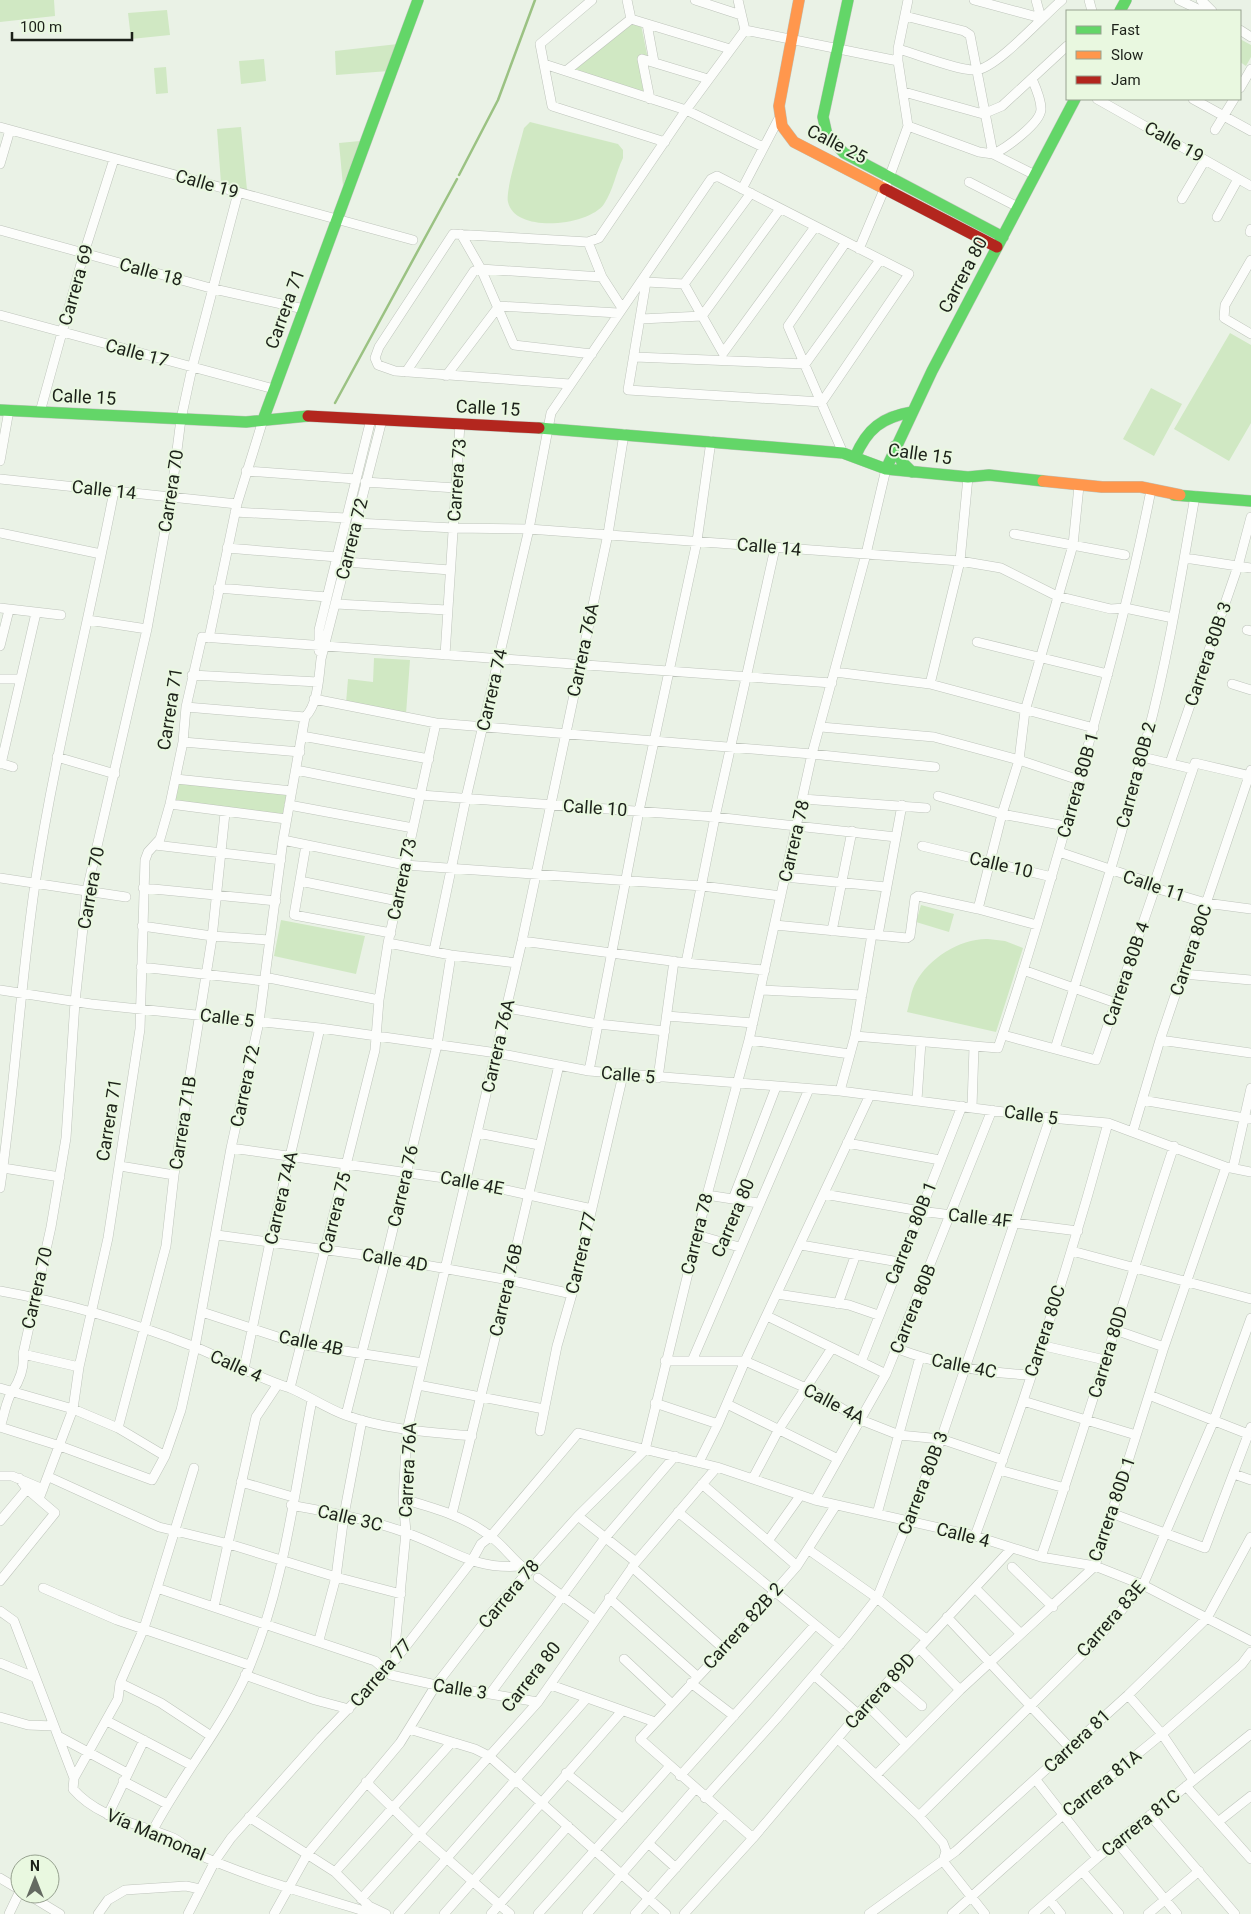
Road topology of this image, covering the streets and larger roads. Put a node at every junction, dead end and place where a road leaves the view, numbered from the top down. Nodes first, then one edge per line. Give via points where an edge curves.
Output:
1 (418, 0) edge
2 (627, 0) edge
3 (695, 0) edge
4 (738, 0) edge
5 (799, 0) edge
6 (848, 0) edge
7 (908, 0) edge
8 (974, 0) edge
9 (1036, 0) edge
10 (1062, 0) edge
11 (1179, 0) edge
12 (1201, 0) edge
13 (589, 1) edge
14 (1200, 10) edge
15 (1211, 10) edge
16 (741, 15) junction
17 (905, 16) junction
18 (1041, 18) junction
19 (631, 19) junction
20 (647, 24) junction
21 (745, 30) junction
22 (793, 40) junction
23 (1066, 47) edge
24 (730, 49) junction
25 (837, 49) junction
26 (898, 49) junction
27 (898, 61) junction
28 (654, 62) junction
29 (544, 64) junction
30 (1251, 69) edge
31 (976, 70) junction
32 (566, 71) junction
33 (708, 79) junction
34 (1032, 79) junction
35 (1244, 83) edge
36 (904, 92) junction
37 (650, 99) junction
38 (1074, 100) edge
39 (1099, 100) edge
40 (1196, 100) edge
41 (1233, 100) edge
42 (686, 110) junction
43 (984, 114) junction
44 (1224, 116) junction
45 (778, 120) junction
46 (908, 126) junction
47 (0, 127) edge
48 (10, 130) junction
49 (1215, 130) dead end
50 (1251, 131) edge
51 (665, 142) junction
52 (763, 147) junction
53 (993, 154) junction
54 (114, 158) junction
55 (1206, 160) junction
56 (0, 164) edge
57 (1035, 174) junction
58 (1238, 179) junction
59 (969, 182) dead end
60 (887, 183) junction
61 (1251, 186) edge
62 (746, 191) junction
63 (238, 193) junction
64 (1182, 199) dead end
65 (1018, 207) junction
66 (780, 209) junction
67 (1217, 217) dead end
68 (336, 221) junction
69 (816, 227) junction
70 (0, 230) edge
71 (461, 234) junction
72 (413, 240) dead end
73 (588, 242) junction
74 (846, 242) junction
75 (1000, 242) junction
76 (859, 249) junction
77 (84, 253) junction
78 (880, 260) junction
79 (1251, 260) edge
80 (482, 269) junction
81 (1242, 276) junction
82 (602, 277) junction
83 (644, 280) junction
84 (1251, 281) edge
85 (684, 284) junction
86 (214, 289) junction
87 (498, 306) junction
88 (304, 309) junction
89 (620, 311) junction
90 (0, 315) edge
91 (702, 316) junction
92 (641, 319) junction
93 (62, 332) junction
94 (1251, 334) edge
95 (592, 354) junction
96 (635, 357) junction
97 (805, 364) junction
98 (192, 368) junction
99 (406, 372) junction
100 (446, 376) junction
101 (570, 384) junction
102 (274, 389) junction
103 (822, 402) junction
104 (5, 410) edge
105 (40, 412) junction
106 (912, 412) junction
107 (181, 419) junction
108 (263, 420) junction
109 (376, 420) junction
110 (460, 424) junction
111 (549, 429) junction
112 (624, 434) junction
113 (710, 441) junction
114 (895, 446) junction
115 (843, 453) junction
116 (855, 457) junction
117 (0, 461) edge
118 (886, 469) junction
119 (246, 471) junction
120 (912, 472) junction
121 (969, 477) junction
122 (0, 479) edge
123 (356, 479) junction
124 (366, 482) junction
125 (1080, 486) junction
126 (456, 488) junction
127 (1102, 488) junction
128 (114, 491) junction
129 (1150, 495) junction
130 (1180, 495) junction
131 (1195, 496) junction
132 (171, 497) junction
133 (1251, 501) edge
134 (236, 508) junction
135 (1251, 517) edge
136 (346, 518) junction
137 (356, 522) junction
138 (454, 528) junction
139 (529, 528) junction
140 (0, 533) edge
141 (608, 534) junction
142 (1014, 534) dead end
143 (697, 541) junction
144 (1073, 545) junction
145 (227, 548) junction
146 (775, 548) junction
147 (102, 554) junction
148 (866, 554) junction
149 (1125, 555) dead end
150 (337, 557) junction
151 (1185, 558) junction
152 (960, 561) junction
153 (346, 562) junction
154 (1238, 566) junction
155 (1251, 568) edge
156 (450, 570) junction
157 (218, 588) junction
158 (1057, 596) junction
159 (327, 597) junction
160 (336, 604) junction
161 (1125, 608) junction
162 (4, 609) edge
163 (448, 610) junction
164 (36, 613) junction
165 (61, 615) dead end
166 (1173, 618) junction
167 (88, 620) junction
168 (147, 629) junction
169 (206, 637) junction
170 (977, 642) dead end
171 (0, 646) edge
172 (322, 646) junction
173 (445, 655) junction
174 (499, 657) junction
175 (1040, 658) junction
176 (580, 663) junction
177 (670, 671) junction
178 (835, 672) junction
179 (1108, 674) junction
180 (192, 675) junction
181 (747, 676) junction
182 (0, 679) edge
183 (20, 679) junction
184 (318, 682) junction
185 (832, 682) junction
186 (930, 684) junction
187 (1232, 684) dead end
188 (1251, 690) edge
189 (314, 699) junction
190 (186, 707) junction
191 (1025, 711) junction
192 (305, 717) junction
193 (436, 723) junction
194 (484, 727) junction
195 (821, 727) junction
196 (1094, 728) junction
197 (566, 734) junction
198 (302, 736) junction
199 (183, 742) junction
200 (656, 742) junction
201 (731, 747) junction
202 (300, 752) junction
203 (812, 754) junction
204 (57, 757) junction
205 (1142, 757) junction
206 (429, 759) junction
207 (1019, 760) junction
208 (1170, 763) junction
209 (1, 764) edge
210 (1194, 766) junction
211 (12, 767) dead end
212 (935, 767) dead end
213 (296, 770) junction
214 (115, 774) junction
215 (1250, 774) edge
216 (176, 779) junction
217 (1079, 780) junction
218 (292, 791) junction
219 (421, 795) junction
220 (938, 796) dead end
221 (466, 798) junction
222 (803, 799) junction
223 (170, 804) junction
224 (289, 805) junction
225 (550, 805) junction
226 (902, 805) junction
227 (926, 808) dead end
228 (225, 812) junction
229 (639, 812) junction
230 (1002, 814) junction
231 (715, 817) junction
232 (286, 819) junction
233 (798, 826) junction
234 (1066, 826) junction
235 (413, 828) junction
236 (852, 832) junction
237 (896, 837) junction
238 (283, 840) junction
239 (155, 845) junction
240 (306, 845) junction
241 (922, 846) dead end
242 (1059, 852) junction
243 (221, 854) junction
244 (281, 860) junction
245 (990, 862) junction
246 (406, 865) junction
247 (451, 868) junction
248 (1110, 871) junction
249 (535, 874) junction
250 (785, 877) junction
251 (1052, 877) junction
252 (0, 878) edge
253 (300, 881) junction
254 (626, 882) junction
255 (35, 884) junction
256 (841, 884) junction
257 (702, 886) junction
258 (1154, 886) junction
259 (886, 887) junction
260 (143, 888) junction
261 (87, 890) junction
262 (216, 896) junction
263 (781, 896) junction
264 (126, 897) dead end
265 (276, 901) junction
266 (398, 901) junction
267 (1206, 903) junction
268 (978, 909) junction
269 (1251, 909) edge
270 (775, 925) junction
271 (1037, 925) junction
272 (142, 926) junction
273 (832, 931) junction
274 (391, 933) junction
275 (875, 934) junction
276 (212, 936) junction
277 (270, 940) junction
278 (522, 941) junction
279 (388, 943) junction
280 (434, 951) junction
281 (612, 953) junction
282 (451, 955) junction
283 (674, 961) junction
284 (517, 963) junction
285 (686, 963) junction
286 (141, 966) junction
287 (765, 970) junction
288 (1023, 970) junction
289 (1183, 974) junction
290 (207, 975) junction
291 (1251, 980) edge
292 (264, 982) junction
293 (1073, 989) junction
294 (0, 990) edge
295 (760, 990) junction
296 (22, 994) junction
297 (862, 995) junction
298 (379, 1000) junction
299 (75, 1002) junction
300 (1116, 1002) junction
301 (141, 1008) junction
302 (507, 1008) junction
303 (201, 1015) junction
304 (667, 1016) junction
305 (259, 1022) junction
306 (753, 1023) junction
307 (598, 1024) junction
308 (320, 1028) junction
309 (665, 1031) junction
310 (1003, 1035) junction
311 (855, 1036) junction
312 (376, 1037) junction
313 (749, 1040) junction
314 (1160, 1040) junction
315 (921, 1042) junction
316 (437, 1045) junction
317 (974, 1047) junction
318 (1054, 1049) junction
319 (497, 1053) junction
320 (1251, 1053) edge
321 (850, 1054) junction
322 (559, 1065) junction
323 (589, 1071) junction
324 (623, 1075) junction
325 (658, 1078) junction
326 (738, 1081) junction
327 (776, 1087) junction
328 (1251, 1088) edge
329 (809, 1089) junction
330 (840, 1091) junction
331 (870, 1095) junction
332 (917, 1100) junction
333 (1142, 1100) junction
334 (962, 1106) junction
335 (972, 1107) junction
336 (992, 1110) junction
337 (1050, 1118) junction
338 (1248, 1119) edge
339 (1108, 1123) junction
340 (1133, 1131) junction
341 (478, 1133) junction
342 (3, 1138) edge
343 (847, 1143) junction
344 (539, 1145) junction
345 (1174, 1146) junction
346 (231, 1148) junction
347 (291, 1156) junction
348 (940, 1160) junction
349 (347, 1165) junction
350 (120, 1166) junction
351 (3, 1168) junction
352 (1230, 1168) junction
353 (405, 1171) junction
354 (1251, 1172) edge
355 (174, 1175) junction
356 (60, 1177) junction
357 (466, 1181) junction
358 (0, 1188) edge
359 (527, 1194) junction
360 (824, 1194) junction
361 (707, 1195) junction
362 (733, 1199) junction
363 (758, 1203) junction
364 (592, 1209) junction
365 (920, 1211) junction
366 (952, 1215) junction
367 (1014, 1221) junction
368 (1078, 1231) junction
369 (216, 1235) junction
370 (697, 1235) junction
371 (270, 1242) junction
372 (801, 1245) junction
373 (739, 1247) junction
374 (326, 1248) junction
375 (1072, 1251) junction
376 (856, 1254) junction
377 (386, 1258) junction
378 (899, 1262) junction
379 (1133, 1267) junction
380 (444, 1269) junction
381 (509, 1280) junction
382 (1187, 1281) junction
383 (0, 1291) edge
384 (572, 1294) junction
385 (777, 1294) junction
386 (36, 1297) junction
387 (1251, 1299) edge
388 (838, 1304) junction
389 (92, 1310) junction
390 (202, 1312) junction
391 (878, 1315) junction
392 (767, 1316) junction
393 (1251, 1318) edge
394 (146, 1329) junction
395 (253, 1329) junction
396 (1115, 1330) junction
397 (299, 1344) junction
398 (1040, 1345) junction
399 (195, 1347) junction
400 (1164, 1347) junction
401 (832, 1348) junction
402 (898, 1349) junction
403 (361, 1353) junction
404 (23, 1354) junction
405 (920, 1357) junction
406 (1105, 1360) junction
407 (665, 1361) junction
408 (692, 1361) junction
409 (745, 1361) junction
410 (861, 1362) junction
411 (424, 1363) junction
412 (79, 1367) junction
413 (244, 1369) junction
414 (966, 1369) junction
415 (886, 1374) junction
416 (1031, 1375) junction
417 (278, 1384) junction
418 (418, 1385) junction
419 (805, 1387) junction
420 (0, 1388) edge
421 (290, 1388) junction
422 (12, 1392) junction
423 (1149, 1395) junction
424 (480, 1397) junction
425 (312, 1400) junction
426 (1023, 1402) junction
427 (655, 1403) junction
428 (727, 1404) junction
429 (73, 1409) junction
430 (544, 1409) junction
431 (346, 1415) junction
432 (362, 1420) junction
433 (861, 1420) junction
434 (1214, 1420) junction
435 (1087, 1421) junction
436 (718, 1424) junction
437 (0, 1427) edge
438 (118, 1428) junction
439 (779, 1429) junction
440 (1250, 1430) edge
441 (407, 1431) junction
442 (540, 1431) dead end
443 (578, 1433) joint
444 (899, 1435) junction
445 (1136, 1435) junction
446 (472, 1436) junction
447 (941, 1439) junction
448 (60, 1446) junction
449 (645, 1450) junction
450 (165, 1456) junction
451 (675, 1456) junction
452 (838, 1459) junction
453 (1003, 1460) junction
454 (699, 1462) junction
455 (194, 1468) dead end
456 (717, 1468) junction
457 (1000, 1470) junction
458 (1234, 1474) junction
459 (0, 1476) edge
460 (49, 1477) junction
461 (19, 1478) junction
462 (753, 1478) junction
463 (152, 1480) joint
464 (1251, 1480) edge
465 (241, 1482) junction
466 (702, 1484) junction
467 (1064, 1488) junction
468 (27, 1489) junction
469 (44, 1489) junction
470 (800, 1496) junction
471 (39, 1499) junction
472 (403, 1499) junction
473 (815, 1500) junction
474 (292, 1501) junction
475 (836, 1505) junction
476 (678, 1512) junction
477 (1112, 1513) junction
478 (452, 1514) junction
479 (877, 1514) junction
480 (344, 1515) junction
481 (578, 1516) junction
482 (0, 1521) edge
483 (909, 1522) junction
484 (176, 1531) junction
485 (406, 1532) junction
486 (1166, 1534) junction
487 (491, 1536) junction
488 (974, 1536) junction
489 (1251, 1537) edge
490 (605, 1538) junction
491 (768, 1541) junction
492 (229, 1544) junction
493 (1012, 1548) junction
494 (809, 1550) junction
495 (1041, 1557) junction
496 (283, 1559) junction
497 (471, 1562) junction
498 (634, 1565) junction
499 (797, 1566) junction
500 (1095, 1566) junction
501 (1012, 1567) dead end
502 (524, 1568) junction
503 (336, 1577) junction
504 (538, 1578) dead end
505 (0, 1581) edge
506 (1143, 1585) junction
507 (43, 1588) dead end
508 (157, 1588) junction
509 (976, 1589) junction
510 (775, 1591) junction
511 (401, 1594) junction
512 (563, 1596) junction
513 (609, 1598) junction
514 (877, 1598) junction
515 (214, 1607) junction
516 (1053, 1607) junction
517 (0, 1611) edge
518 (947, 1617) junction
519 (1207, 1618) junction
520 (594, 1620) junction
521 (266, 1623) junction
522 (815, 1625) junction
523 (144, 1628) junction
524 (1021, 1634) junction
525 (926, 1639) junction
526 (319, 1640) junction
527 (1251, 1642) edge
528 (840, 1645) junction
529 (919, 1648) junction
530 (724, 1649) junction
531 (1251, 1652) edge
532 (396, 1659) junction
533 (624, 1659) dead end
534 (991, 1662) junction
535 (0, 1663) edge
536 (250, 1665) junction
537 (385, 1671) junction
538 (245, 1675) junction
539 (814, 1675) junction
540 (34, 1677) junction
541 (891, 1679) junction
542 (695, 1680) junction
543 (120, 1683) junction
544 (551, 1684) junction
545 (436, 1686) junction
546 (960, 1690) junction
547 (490, 1694) junction
548 (1128, 1695) junction
549 (587, 1698) junction
550 (538, 1702) junction
551 (672, 1704) junction
552 (867, 1705) junction
553 (922, 1706) dead end
554 (1030, 1706) junction
555 (349, 1709) junction
556 (622, 1711) junction
557 (858, 1714) junction
558 (734, 1716) junction
559 (0, 1717) edge
560 (107, 1721) junction
561 (654, 1722) junction
562 (54, 1726) junction
563 (409, 1729) junction
564 (1162, 1734) junction
565 (1251, 1734) edge
566 (58, 1736) junction
567 (211, 1736) junction
568 (838, 1739) junction
569 (144, 1740) junction
570 (452, 1742) junction
571 (905, 1744) junction
572 (1070, 1748) junction
573 (88, 1752) junction
574 (489, 1756) junction
575 (191, 1764) junction
576 (670, 1767) junction
577 (566, 1773) junction
578 (876, 1775) junction
579 (680, 1776) junction
580 (125, 1777) junction
581 (74, 1778) junction
582 (514, 1779) junction
583 (1036, 1780) junction
584 (366, 1782) junction
585 (1190, 1783) junction
586 (695, 1789) junction
587 (1251, 1796) edge
588 (705, 1798) junction
589 (541, 1802) junction
590 (167, 1804) junction
591 (393, 1808) junction
592 (724, 1813) junction
593 (1064, 1814) junction
594 (108, 1815) junction
595 (1150, 1815) junction
596 (249, 1816) junction
597 (919, 1816) junction
598 (623, 1819) junction
599 (1218, 1822) junction
600 (568, 1826) junction
601 (153, 1830) junction
602 (420, 1835) junction
603 (753, 1838) junction
604 (648, 1843) junction
605 (1118, 1843) junction
606 (595, 1851) junction
607 (308, 1852) junction
608 (446, 1858) junction
609 (1097, 1858) junction
610 (215, 1860) junction
611 (1251, 1860) edge
612 (943, 1861) junction
613 (676, 1868) junction
614 (1082, 1871) junction
615 (1199, 1871) junction
616 (335, 1872) junction
617 (621, 1875) junction
618 (472, 1882) junction
619 (288, 1887) junction
620 (200, 1889) junction
621 (971, 1897) junction
622 (361, 1898) junction
623 (648, 1899) junction
624 (1050, 1900) junction
625 (1165, 1900) junction
626 (499, 1905) junction
627 (46, 1910) edge
628 (60, 1914) edge
629 (98, 1914) edge
630 (188, 1914) edge
631 (274, 1914) edge
632 (374, 1914) edge
633 (386, 1914) edge
634 (398, 1914) edge
635 (444, 1914) edge
636 (491, 1914) edge
637 (510, 1914) edge
638 (538, 1914) edge
639 (587, 1914) edge
640 (635, 1914) edge
641 (666, 1914) edge
642 (684, 1914) edge
643 (869, 1914) edge
644 (952, 1914) edge
645 (985, 1914) edge
646 (1033, 1914) edge
647 (1061, 1914) edge
648 (1120, 1914) edge
649 (1148, 1914) edge
650 (1177, 1914) edge
651 (1235, 1914) edge

1 - 68 street, Carrera 71
2 - 19 street
3 - 16 street
4 - 16 street
5 - 22 street
6 - 25 street, Calle 25
7 - 17 street
8 - 18 street
9 - 18 street
10 - 18 street
11 - 14 street
12 - 15 street
13 - 29 street via 540,44
16 - 21 street
17 - 26 street
17 - 31 street via 970,35
18 - 31 street via 997,60
19 - 20 street
19 - 32 street
20 - 24 street
20 - 28 street
21 - 22 street
21 - 24 street
22 - 25 street
22 - 45 street
23 - 34 street
24 - 33 street
25 - 27 street
25 - 60 street, Calle 25 via 823,117 827,135 844,153
26 - 27 street
26 - 31 street
27 - 36 street
28 - 33 street
28 - 37 street via 642,59
29 - 32 street
29 - 51 street via 552,106
30 - 35 street
31 - 43 street
32 - 37 street
33 - 42 street
34 - 43 street via 1002,106
34 - 53 street via 1040,101 1038,118 1005,148
36 - 43 street
36 - 46 street
37 - 42 street
38 - 57 street, Carrera 80
39 - 55 street, Calle 19
40 - 44 street
41 - 44 street
42 - 51 street
42 - 52 street
43 - 53 street
44 - 49 street
44 - 50 street
45 - 52 street
45 - 60 street, Calle 25 via 794,142
46 - 53 street
46 - 60 street
47 - 48 street, Calle 19
48 - 54 street, Calle 19
48 - 56 street
51 - 73 street via 599,238
52 - 62 street
53 - 57 street
54 - 63 street, Calle 19
54 - 77 street, Carrera 69
55 - 58 street, Calle 19
55 - 64 street
57 - 65 street, Carrera 80
58 - 61 street, Calle 19
58 - 67 street
59 - 65 street
60 - 75 street, Calle 25
60 - 76 street
62 - 66 street
62 - 83 street, Carrera 74 via 717,176 711,179
62 - 85 street
63 - 68 street, Calle 19
63 - 86 street, Carrera 70
65 - 75 street, Carrera 80
66 - 69 street
66 - 91 street
68 - 72 street, Calle 19 via 351,222
68 - 88 street, Carrera 71
69 - 74 street
69 - 91 street via 723,353
70 - 77 street, Calle 18
71 - 73 street
71 - 80 street
71 - 99 street via 453,234 441,248 374,358 378,365
73 - 82 street
74 - 76 street
74 - 97 street via 788,326
75 - 106 street, Carrera 80
76 - 78 street
77 - 86 street, Calle 18
77 - 93 street, Carrera 69
78 - 97 street
78 - 103 street via 908,274
79 - 81 street
80 - 82 street
80 - 87 street
80 - 99 street via 470,274
81 - 84 street
81 - 94 street via 1225,306 1224,318
82 - 89 street
83 - 85 street
83 - 89 street, Carrera 74
83 - 92 street
85 - 91 street
86 - 88 street, Calle 18
86 - 98 street, Carrera 70
87 - 89 street
87 - 95 street via 514,345
87 - 100 street
88 - 102 street, Carrera 71
89 - 95 street, Carrera 74
90 - 93 street, Calle 17
91 - 92 street
92 - 96 street
93 - 98 street, Calle 17
93 - 105 street, Carrera 69
95 - 101 street, Carrera 74
96 - 97 street
96 - 103 street via 628,390
97 - 103 street
98 - 102 street, Calle 17
98 - 107 street, Carrera 70
99 - 100 street
100 - 101 street
101 - 111 street, Carrera 74 via 551,413
102 - 108 street, Carrera 71
103 - 115 street
104 - 105 street, Calle 15
104 - 117 street
105 - 107 street, Calle 15
106 - 114 street, Carrera 80
106 - 116 street via 895,414 877,423 863,438
107 - 108 street, Calle 15
107 - 132 street, Carrera 70
108 - 109 street, Calle 15 via 295,416
108 - 119 street, Carrera 71
109 - 110 street, Calle 15
109 - 123 street, Carrera 72
109 - 124 street, Carrera 72
110 - 111 street, Calle 15
110 - 126 street, Carrera 73
111 - 112 street, Calle 15
111 - 139 street, Carrera 74
112 - 113 street, Calle 15
112 - 141 street, Carrera 76A
113 - 115 street, Calle 15
113 - 143 street
114 - 118 street, Carrera 80
114 - 120 street via 902,462
115 - 116 street, Calle 15
116 - 118 street, Calle 15
118 - 120 street, Calle 15
118 - 148 street, Carrera 78
119 - 123 street
119 - 134 street, Carrera 71
120 - 121 street, Calle 15
121 - 125 street, Calle 15 via 988,483 1013,485 1030,481
121 - 152 street
122 - 128 street, Calle 14
123 - 136 street, Carrera 72
124 - 126 street
124 - 137 street, Carrera 72
125 - 127 street, Calle 15
125 - 144 street
126 - 138 street, Carrera 73
127 - 129 street, Calle 15
127 - 130 street, Calle 15 via 1116,485
128 - 132 street, Calle 14
128 - 147 street
129 - 130 street, Calle 15
129 - 161 street, Carrera 80B 1
130 - 131 street, Calle 15
131 - 133 street, Calle 15
131 - 151 street, Carrera 80B 2
132 - 134 street, Calle 14
132 - 168 street, Carrera 70
134 - 136 street, Calle 14
134 - 145 street, Carrera 71
135 - 154 street, Carrera 80B 3
136 - 150 street, Carrera 72
137 - 138 street, Calle 14
137 - 153 street, Carrera 72
138 - 139 street, Calle 14
138 - 156 street, Carrera 73
139 - 141 street, Calle 14
139 - 174 street, Carrera 74
140 - 147 street
141 - 143 street, Calle 14
141 - 176 street, Carrera 76A
142 - 144 street
143 - 146 street, Calle 14
143 - 177 street
144 - 149 street
144 - 158 street
145 - 150 street
145 - 157 street, Carrera 71
146 - 148 street, Calle 14
146 - 181 street
147 - 167 street
148 - 152 street, Calle 14
148 - 178 street, Carrera 78
150 - 159 street, Carrera 72
151 - 154 street
151 - 166 street, Carrera 80B 2
152 - 158 street, Calle 14 via 1001,568
152 - 186 street
153 - 156 street
153 - 160 street, Carrera 72
154 - 155 street
154 - 208 street, Carrera 80B 3
156 - 163 street, Carrera 73
157 - 159 street
157 - 169 street, Carrera 71
158 - 161 street, Calle 14 via 1111,609
158 - 175 street
159 - 172 street, Carrera 72 via 319,630
160 - 163 street
160 - 172 street, Carrera 72
161 - 166 street, Calle 14
161 - 179 street, Carrera 80B 1
162 - 164 street
162 - 171 street
163 - 173 street, Carrera 73
164 - 165 street
164 - 183 street
166 - 205 street, Carrera 80B 2
167 - 168 street
167 - 204 street
168 - 214 street, Carrera 70
169 - 172 street
169 - 180 street, Carrera 71
170 - 175 street
172 - 173 street
172 - 184 street, Carrera 72
173 - 174 street
174 - 176 street
174 - 194 street, Carrera 74
175 - 179 street
175 - 191 street
176 - 177 street
176 - 197 street, Carrera 76A
177 - 181 street
177 - 200 street
178 - 185 street, Carrera 78
178 - 186 street
179 - 196 street, Carrera 80B 1
180 - 184 street
180 - 190 street, Carrera 71
181 - 185 street
181 - 201 street
182 - 183 street
183 - 209 street
184 - 189 street, Carrera 72
185 - 195 street, Carrera 78
186 - 191 street
187 - 188 street
189 - 192 street, Carrera 72
189 - 193 street
190 - 192 street
190 - 199 street, Carrera 71
191 - 196 street
191 - 207 street
192 - 198 street, Carrera 72
193 - 194 street
193 - 206 street, Carrera 73
194 - 197 street
194 - 221 street, Carrera 74
195 - 203 street, Carrera 78
195 - 207 street via 934,737
196 - 217 street, Carrera 80B 1
197 - 200 street
197 - 225 street, Carrera 76A
198 - 202 street, Carrera 72
198 - 206 street
199 - 202 street
199 - 216 street, Carrera 71
200 - 201 street
200 - 229 street
201 - 203 street
201 - 231 street
202 - 213 street, Carrera 72
203 - 212 street
203 - 222 street, Carrera 78
204 - 214 street
204 - 255 street
205 - 208 street
205 - 248 street, Carrera 80B 2
206 - 219 street, Carrera 73
207 - 217 street
207 - 230 street
208 - 210 street
209 - 211 street
210 - 215 street
210 - 258 street, Carrera 80B 4
213 - 218 street, Carrera 72
213 - 219 street, Calle 10
214 - 261 street, Carrera 70
215 - 267 street, Carrera 80C
216 - 218 street
216 - 223 street, Carrera 71
217 - 234 street, Carrera 80B 1
218 - 224 street, Carrera 72
219 - 221 street, Calle 10
219 - 235 street, Carrera 73
220 - 230 street
221 - 225 street, Calle 10
221 - 247 street, Carrera 74
222 - 226 street
222 - 233 street, Carrera 78
223 - 228 street
223 - 239 street, Carrera 71 via 160,839
224 - 232 street, Carrera 72
224 - 235 street
225 - 229 street, Calle 10
225 - 249 street, Carrera 76A
226 - 227 street
226 - 237 street
228 - 232 street
228 - 243 street, Carrera 71B
229 - 231 street, Calle 10
229 - 254 street
230 - 234 street
230 - 245 street
231 - 233 street, Calle 10
231 - 257 street
232 - 238 street, Carrera 72
233 - 236 street, Calle 10
233 - 250 street, Carrera 78
234 - 242 street, Carrera 80B 1
235 - 246 street, Carrera 73
236 - 237 street, Calle 10
236 - 256 street
237 - 259 street
238 - 240 street
238 - 244 street, Carrera 72
239 - 243 street
239 - 260 street, Carrera 71 via 144,860
240 - 246 street
240 - 253 street
241 - 245 street, Calle 10
242 - 248 street, Calle 11
242 - 251 street, Carrera 80B 1
243 - 244 street
243 - 262 street, Carrera 71B
244 - 265 street, Carrera 72
245 - 251 street, Calle 10
245 - 268 street
246 - 247 street
246 - 266 street, Carrera 73
247 - 249 street
247 - 280 street, Carrera 74
248 - 258 street, Calle 11
248 - 293 street, Carrera 80B 2
249 - 254 street
249 - 278 street, Carrera 76A
250 - 256 street
250 - 263 street, Carrera 78
251 - 271 street, Carrera 80B 1
252 - 255 street
253 - 266 street
253 - 274 street via 294,915
254 - 257 street
254 - 281 street
255 - 261 street
255 - 296 street
256 - 259 street
256 - 273 street
257 - 263 street
257 - 285 street
258 - 267 street, Calle 11
258 - 300 street, Carrera 80B 4
259 - 275 street
260 - 262 street
260 - 272 street, Carrera 71
261 - 264 street
261 - 299 street, Carrera 70
262 - 265 street
262 - 276 street, Carrera 71B
263 - 270 street, Carrera 78
265 - 277 street, Carrera 72
266 - 274 street, Carrera 73
267 - 269 street, Calle 11
267 - 289 street, Carrera 80C
268 - 271 street
268 - 275 street via 918,896 915,898 909,938
270 - 273 street
270 - 287 street, Carrera 78
271 - 288 street, Carrera 80B 1
272 - 276 street
272 - 286 street, Carrera 71
273 - 275 street
274 - 279 street, Carrera 73
275 - 297 street
276 - 277 street
276 - 290 street, Carrera 71B
277 - 292 street, Carrera 72
278 - 281 street
278 - 284 street, Carrera 76A
279 - 280 street
279 - 298 street, Carrera 73
280 - 282 street
281 - 283 street
281 - 307 street
282 - 284 street
282 - 316 street, Carrera 76
283 - 285 street
283 - 304 street
284 - 302 street, Carrera 76A
285 - 287 street
286 - 290 street
286 - 301 street, Carrera 71
287 - 295 street, Carrera 78
288 - 293 street
288 - 310 street, Carrera 80B 1
289 - 291 street
289 - 314 street, Carrera 80C
290 - 292 street
290 - 303 street, Carrera 71B
292 - 298 street via 269,978
292 - 305 street, Carrera 72
293 - 300 street
293 - 318 street, Carrera 80B 2
294 - 296 street, Calle 5
295 - 297 street
295 - 306 street, Carrera 78
296 - 299 street, Calle 5
296 - 342 street
297 - 311 street
298 - 312 street, Carrera 73
299 - 301 street, Calle 5
299 - 356 street, Carrera 70 via 66,1138
300 - 318 street, Carrera 80B 4 via 1096,1060
301 - 303 street, Calle 5
301 - 350 street, Carrera 71
302 - 307 street
302 - 319 street, Carrera 76A
303 - 305 street, Calle 5
303 - 355 street, Carrera 71B
304 - 306 street
304 - 309 street
305 - 308 street, Calle 5
305 - 346 street, Carrera 72
306 - 313 street, Carrera 78
307 - 309 street
307 - 323 street
308 - 312 street, Calle 5
308 - 347 street, Carrera 74A
309 - 325 street
310 - 317 street via 998,1048
310 - 318 street
311 - 315 street
311 - 321 street
312 - 316 street, Calle 5
312 - 349 street, Carrera 75
313 - 321 street
313 - 326 street, Carrera 78
314 - 320 street
314 - 333 street, Carrera 80C
315 - 317 street
315 - 332 street
316 - 319 street, Calle 5
316 - 353 street, Carrera 76
317 - 335 street
319 - 322 street, Calle 5
319 - 341 street, Carrera 76A
321 - 330 street
322 - 323 street, Calle 5
322 - 344 street, Carrera 76B
323 - 324 street, Calle 5
324 - 325 street, Calle 5
324 - 364 street, Carrera 77
325 - 326 street, Calle 5
326 - 327 street, Calle 5
326 - 361 street, Carrera 78
327 - 329 street, Calle 5
327 - 362 street
328 - 338 street
329 - 330 street, Calle 5
329 - 363 street, Carrera 80
330 - 331 street, Calle 5
331 - 332 street, Calle 5
331 - 343 street
332 - 334 street, Calle 5
333 - 338 street
333 - 340 street, Carrera 80C
334 - 335 street, Calle 5
334 - 348 street, Carrera 80B 1
335 - 336 street, Calle 5
336 - 337 street, Calle 5
336 - 366 street, Carrera 80B
337 - 339 street, Calle 5
337 - 367 street, Carrera 80B 3
338 - 352 street
339 - 340 street, Calle 5
339 - 368 street, Carrera 80C
340 - 345 street, Calle 5
341 - 344 street
341 - 357 street, Carrera 76A
342 - 351 street
343 - 348 street
343 - 360 street
344 - 359 street, Carrera 76B
345 - 352 street, Calle 5
345 - 379 street, Carrera 80D
346 - 347 street, Calle 4E
346 - 369 street, Carrera 72
347 - 349 street, Calle 4E
347 - 371 street, Carrera 74A
348 - 365 street, Carrera 80B 1
349 - 353 street, Calle 4E
349 - 374 street, Carrera 75
350 - 355 street
350 - 389 street, Carrera 71 via 106,1253
351 - 356 street
351 - 358 street
352 - 354 street, Calle 5
352 - 382 street, Carrera 80D 1
353 - 357 street, Calle 4E
353 - 377 street, Carrera 76
355 - 394 street, Carrera 71B via 166,1246
356 - 386 street, Carrera 70
357 - 359 street, Calle 4E
357 - 380 street, Carrera 76A
359 - 364 street, Calle 4E
359 - 381 street, Carrera 76B
360 - 365 street, Calle 4F
360 - 372 street
361 - 362 street
361 - 370 street, Carrera 78
362 - 363 street
363 - 373 street, Carrera 80
364 - 384 street, Carrera 77
365 - 366 street, Calle 4F
365 - 378 street, Carrera 80B 1
366 - 367 street, Calle 4F
366 - 402 street, Carrera 80B
367 - 368 street, Calle 4F
367 - 414 street, Carrera 80B 3
368 - 375 street, Carrera 80C
369 - 371 street, Calle 4D
369 - 390 street, Carrera 72
370 - 373 street
370 - 407 street, Carrera 78
371 - 374 street, Calle 4D
371 - 395 street, Carrera 74A
372 - 376 street
372 - 385 street
373 - 408 street, Carrera 80
374 - 377 street, Calle 4D
374 - 397 street, Carrera 75
375 - 379 street
375 - 398 street, Carrera 80C
376 - 378 street
376 - 388 street
377 - 380 street, Calle 4D
377 - 403 street, Carrera 76
378 - 391 street, Carrera 80B 1
379 - 382 street
379 - 396 street, Carrera 80D
380 - 381 street, Calle 4D
380 - 411 street, Carrera 76A
381 - 384 street, Calle 4D
381 - 424 street, Carrera 76B
382 - 387 street
382 - 400 street, Carrera 80D 1
383 - 386 street, Calle 4
384 - 430 street, Carrera 77
385 - 388 street
385 - 392 street
386 - 389 street, Calle 4
386 - 404 street, Carrera 70
388 - 391 street via 860,1307
389 - 394 street, Calle 4
389 - 412 street, Carrera 71
390 - 395 street, Calle 4B
390 - 399 street, Carrera 72
391 - 410 street, Carrera 80B 1
392 - 401 street
392 - 409 street
393 - 434 street, Carrera 83E
394 - 399 street, Calle 4
394 - 438 street, Carrera 71B
395 - 397 street, Calle 4B
395 - 413 street, Carrera 74A
396 - 400 street
396 - 406 street, Carrera 80D
397 - 403 street, Calle 4B
397 - 421 street, Carrera 75
398 - 406 street
398 - 416 street, Carrera 80C
399 - 413 street, Calle 4
399 - 450 street, Carrera 72 via 181,1410
400 - 423 street, Carrera 80D 1
401 - 410 street
401 - 419 street
402 - 405 street, Calle 4C
402 - 415 street, Carrera 80B
403 - 411 street, Calle 4B
403 - 431 street, Carrera 76
404 - 412 street
404 - 422 street, Carrera 70 via 17,1386
405 - 414 street, Calle 4C
405 - 444 street
406 - 435 street, Carrera 80D
407 - 408 street, Calle 4A
407 - 427 street, Carrera 78
408 - 409 street, Calle 4A
409 - 419 street, Calle 4A
409 - 428 street
410 - 415 street
411 - 418 street, Carrera 76A
412 - 429 street, Carrera 71
413 - 417 street, Calle 4
414 - 416 street, Calle 4C
414 - 447 street, Carrera 80B 3
415 - 433 street, Carrera 80B
416 - 426 street, Carrera 80C
417 - 421 street, Calle 4
417 - 465 street via 256,1417
418 - 424 street
418 - 441 street, Carrera 76A
419 - 433 street, Calle 4A
419 - 439 street
420 - 422 street
421 - 425 street, Calle 4
422 - 429 street
422 - 437 street, Carrera 70
423 - 434 street
423 - 445 street, Carrera 80D 1
424 - 430 street
424 - 446 street, Carrera 76B
425 - 431 street, Calle 4
425 - 474 street
426 - 435 street
426 - 453 street, Carrera 80C
427 - 436 street
427 - 449 street, Carrera 78
428 - 436 street
428 - 439 street
429 - 438 street
429 - 448 street, Carrera 71
430 - 442 street, Carrera 77
431 - 432 street, Calle 4
432 - 441 street, Calle 4
432 - 480 street
433 - 444 street, Calle 4A
433 - 452 street, Carrera 80B
434 - 440 street
434 - 486 street, Carrera 83E
435 - 445 street
435 - 467 street, Carrera 80D
436 - 454 street
437 - 448 street, Carrera 70
438 - 450 street
439 - 452 street
439 - 462 street
440 - 458 street
441 - 446 street, Calle 4
441 - 472 street, Carrera 76A
443 - 449 street, Calle 4
443 - 487 street, Carrera 77
444 - 447 street, Calle 4A
444 - 479 street
445 - 477 street, Carrera 80D 1
446 - 478 street, Carrera 76B
447 - 453 street, Calle 4A
447 - 483 street, Carrera 80B 3
448 - 460 street, Carrera 71
448 - 463 street, Carrera 70
449 - 451 street, Calle 4
449 - 481 street, Carrera 78
450 - 463 street, Carrera 72
451 - 454 street, Calle 4
451 - 490 street
452 - 473 street, Carrera 80B
453 - 457 street, Carrera 80C
454 - 456 street, Calle 4
455 - 484 street
456 - 462 street, Calle 4
456 - 466 street, Carrera 80
457 - 467 street
457 - 488 street, Carrera 80C
458 - 464 street
458 - 486 street via 1205,1548
459 - 461 street
460 - 469 street, Carrera 71
460 - 484 street via 139,1519
461 - 468 street
461 - 469 street
462 - 470 street, Calle 4
465 - 474 street, Calle 3C
465 - 492 street
466 - 476 street, Carrera 80
466 - 491 street
467 - 495 street, Carrera 80D
468 - 471 street
468 - 482 street
469 - 471 street, Carrera 71
470 - 473 street, Calle 4
470 - 491 street
471 - 505 street via 55,1513
472 - 478 street
472 - 485 street, Carrera 76A
473 - 475 street, Calle 4
474 - 480 street, Calle 3C
474 - 496 street
475 - 479 street, Calle 4
475 - 494 street, Carrera 82B 2
476 - 498 street, Carrera 80
476 - 510 street
477 - 486 street
477 - 500 street, Carrera 80D 1
478 - 487 street
479 - 483 street, Calle 4
480 - 485 street, Calle 3C
480 - 503 street
481 - 490 street
481 - 502 street, Carrera 78
483 - 488 street, Calle 4
483 - 514 street, Carrera 80B 3
484 - 492 street
484 - 508 street
485 - 497 street, Calle 3C
485 - 511 street, Carrera 76A
486 - 506 street, Carrera 83E
487 - 497 street, Carrera 77 via 481,1544
487 - 502 street
488 - 493 street, Calle 4
489 - 519 street, Carrera 81
490 - 498 street
490 - 512 street
491 - 499 street
492 - 496 street
492 - 515 street
493 - 495 street, Calle 4
493 - 509 street, Carrera 89D
494 - 499 street, Carrera 82B 2
494 - 514 street
495 - 500 street, Calle 4
496 - 503 street
496 - 521 street
497 - 502 street, Calle 3C
497 - 532 street, Carrera 77
498 - 513 street, Carrera 80
498 - 530 street
499 - 510 street, Carrera 82B 2
500 - 506 street, Calle 4
500 - 516 street, Carrera 80D 1
501 - 516 street
502 - 545 street, Carrera 78
503 - 511 street
503 - 526 street
504 - 512 street
506 - 519 street, Calle 4
506 - 554 street, Carrera 83E via 1092,1645
507 - 523 street
508 - 515 street, Calle 3
508 - 523 street
509 - 518 street, Carrera 89D
509 - 524 street
510 - 522 street
510 - 530 street, Carrera 82B 2
511 - 532 street, Carrera 76A
512 - 520 street
512 - 547 street
513 - 520 street, Carrera 80
513 - 542 street
514 - 525 street
514 - 528 street, Carrera 80B 3
515 - 521 street, Calle 3
516 - 524 street, Carrera 80D 1
517 - 540 street, Vía Mamonal via 14,1621
518 - 525 street, Carrera 89D
518 - 534 street
519 - 527 street, Calle 4
519 - 548 street, Carrera 81
520 - 544 street, Carrera 80
521 - 526 street, Calle 3
521 - 536 street
522 - 528 street
522 - 558 street
523 - 536 street
523 - 543 street
524 - 534 street, Carrera 80D 1
525 - 529 street, Carrera 89D
526 - 537 street, Calle 3 via 375,1660
528 - 539 street, Carrera 80B 3
529 - 541 street, Carrera 89D
529 - 546 street
530 - 542 street, Carrera 82B 2
531 - 564 street, Carrera 81A via 1242,1664
532 - 537 street, Carrera 77
533 - 551 street
534 - 546 street, Carrera 80D 1
534 - 554 street
535 - 540 street
536 - 538 street
537 - 545 street, Calle 3
537 - 555 street, Carrera 77
538 - 555 street
538 - 567 street via 231,1706
539 - 557 street
539 - 588 street, Carrera 80B 3
540 - 562 street, Vía Mamonal
541 - 552 street, Carrera 89D
541 - 553 street
542 - 551 street, Carrera 82B 2
542 - 558 street
543 - 560 street via 118,1699
543 - 567 street via 161,1703
544 - 549 street
544 - 550 street, Carrera 80
545 - 547 street, Calle 3
545 - 563 street, Carrera 78
546 - 571 street, Carrera 80D 1
547 - 550 street, Calle 3
548 - 564 street
548 - 572 street, Carrera 81
549 - 556 street
549 - 582 street
550 - 574 street, Carrera 80
551 - 561 street, Carrera 82B 2
552 - 557 street, Carrera 89D
552 - 571 street
554 - 572 street
554 - 597 street, Carrera 83E
555 - 596 street, Carrera 77
556 - 561 street
556 - 577 street
557 - 568 street, Carrera 89D
558 - 579 street
559 - 562 street via 28,1725
560 - 569 street
560 - 573 street
561 - 576 street, Carrera 82B 2 via 640,1739
562 - 566 street, Vía Mamonal
563 - 570 street
563 - 584 street, Carrera 78
564 - 585 street
564 - 593 street, Carrera 81A
565 - 585 street, Carrera 81C
566 - 573 street
566 - 581 street, Vía Mamonal
567 - 575 street
568 - 578 street
568 - 603 street, Carrera 89D
569 - 575 street
569 - 580 street
570 - 574 street
570 - 591 street
571 - 578 street, Carrera 80D 1
572 - 583 street, Carrera 81
573 - 580 street
573 - 581 street
574 - 582 street
574 - 602 street, Carrera 80
575 - 590 street
576 - 579 street
576 - 598 street
577 - 589 street
577 - 598 street
578 - 597 street
579 - 586 street
580 - 590 street
580 - 594 street
581 - 594 street, Vía Mamonal via 73,1789 82,1799
582 - 589 street
582 - 608 street
583 - 593 street
583 - 612 street, Carrera 81
584 - 591 street
584 - 607 street, Carrera 78
585 - 595 street, Carrera 81C
585 - 599 street
586 - 588 street
586 - 604 street
587 - 599 street
588 - 592 street
589 - 600 street
589 - 618 street
590 - 601 street
591 - 602 street
591 - 616 street
592 - 603 street
592 - 613 street
593 - 609 street
593 - 621 street, Carrera 81A
594 - 601 street, Vía Mamonal
595 - 605 street, Carrera 81C
595 - 615 street
596 - 607 street
596 - 610 street, Carrera 77
597 - 612 street via 943,1843 946,1851
598 - 606 street
599 - 611 street
600 - 606 street
600 - 626 street
601 - 610 street, Vía Mamonal
602 - 608 street
602 - 622 street, Carrera 80
603 - 642 street
604 - 613 street
604 - 617 street
605 - 609 street, Carrera 81C
605 - 625 street
606 - 617 street
606 - 638 street
607 - 616 street
607 - 619 street, Carrera 78
608 - 618 street
608 - 634 street
609 - 614 street, Carrera 81C
610 - 619 street, Vía Mamonal
610 - 620 street, Carrera 77
612 - 621 street
612 - 643 street, Carrera 81
613 - 623 street
614 - 624 street, Carrera 81C
614 - 648 street
615 - 625 street
615 - 651 street
616 - 622 street
617 - 623 street
617 - 639 street
618 - 626 street
618 - 635 street
619 - 631 street
619 - 632 street, Vía Mamonal
620 - 629 street via 186,1886 125,1890 108,1900
620 - 630 street, Carrera 77
621 - 644 street, Carrera 81A
621 - 645 street
622 - 633 street
623 - 640 street
623 - 641 street
624 - 646 street, Carrera 81C
624 - 647 street
625 - 649 street
625 - 650 street
626 - 636 street
626 - 637 street
627 - 628 street

